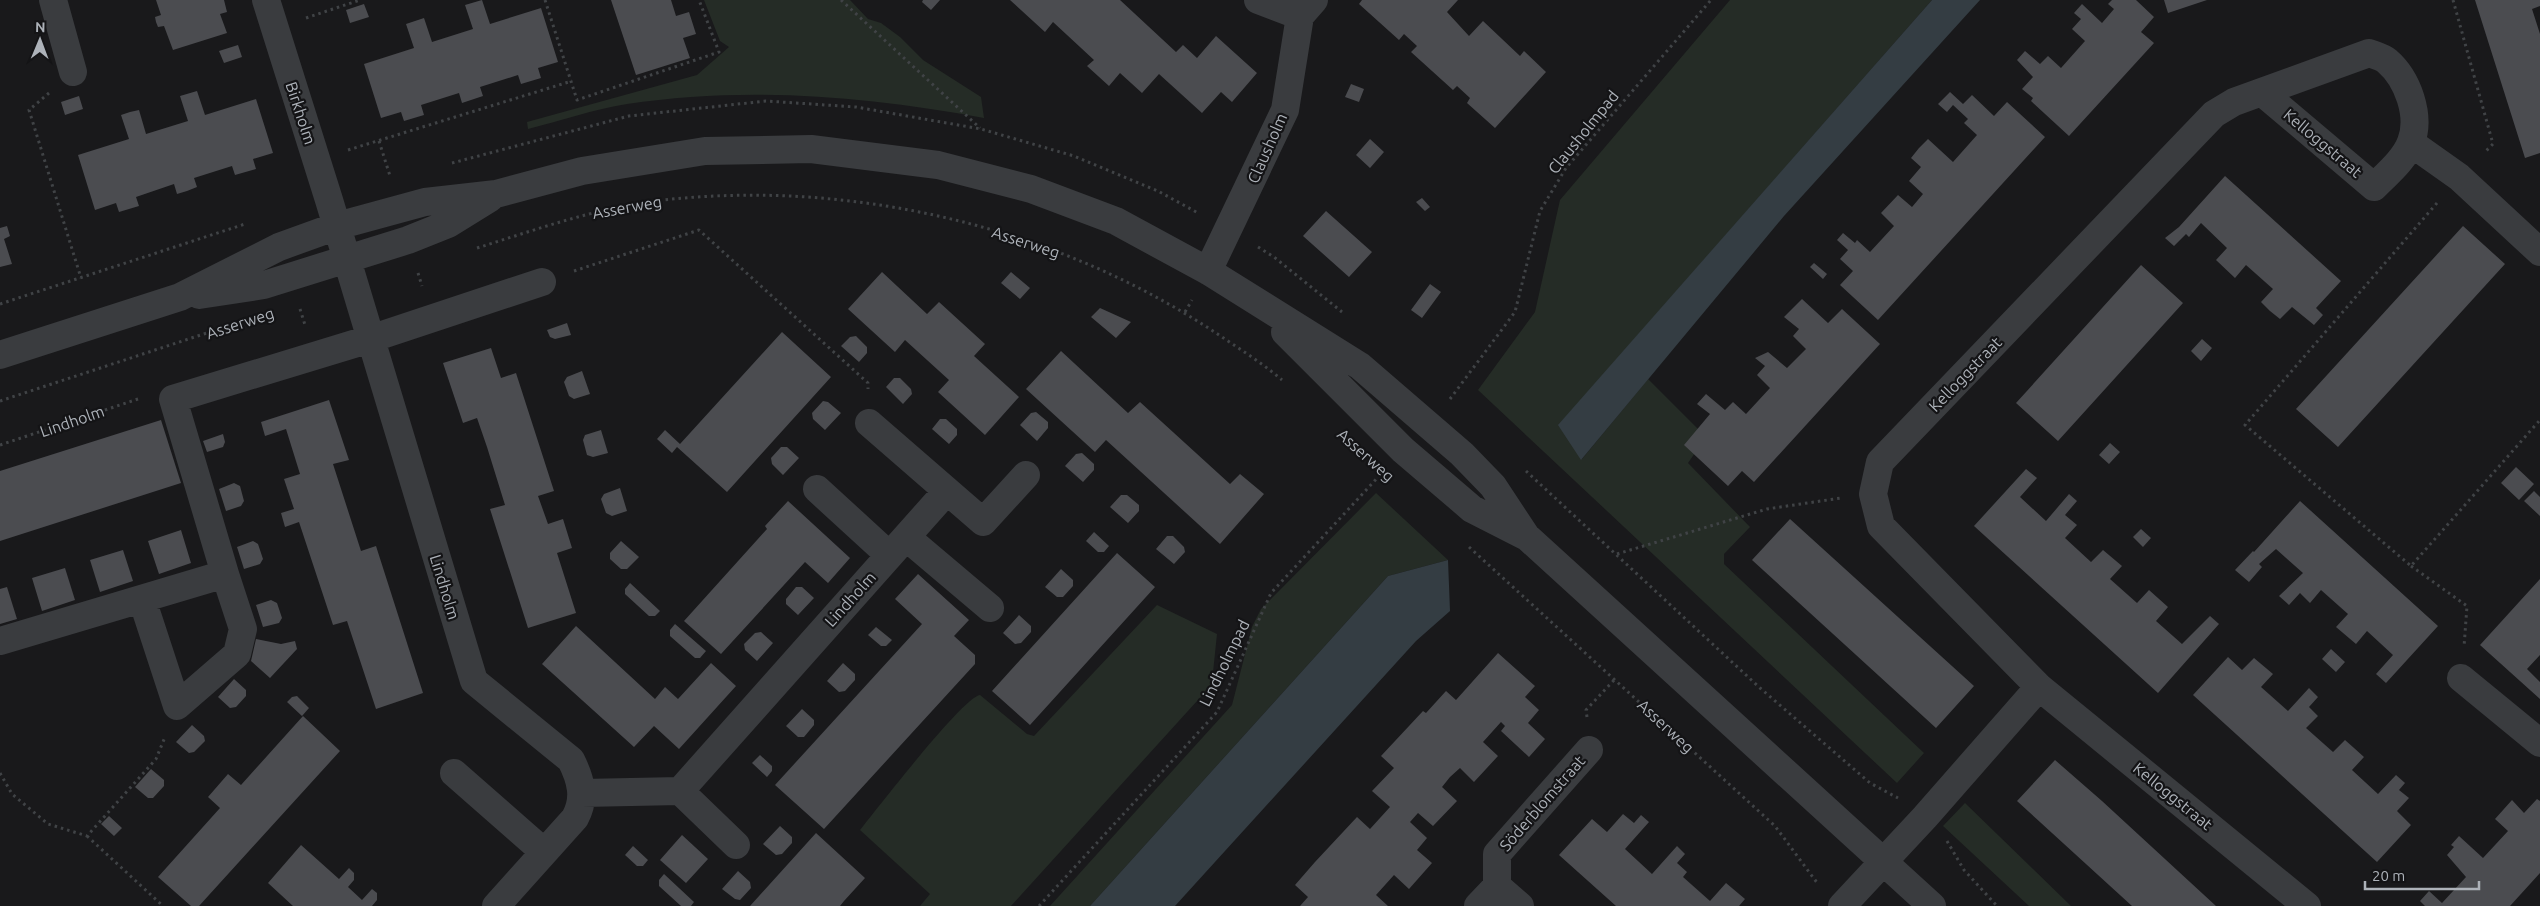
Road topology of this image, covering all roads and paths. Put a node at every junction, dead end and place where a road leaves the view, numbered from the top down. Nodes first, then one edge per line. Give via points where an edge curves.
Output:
1 (53, 0) edge
2 (266, 0) edge
3 (360, 0) edge
4 (545, 0) edge
5 (699, 0) edge
6 (841, 0) edge
7 (1258, 0) edge
8 (1711, 0) edge
9 (2454, 0) edge
10 (1307, 8) edge
11 (274, 29) junction
12 (74, 72) joint
13 (572, 81) junction
14 (2263, 93) junction
15 (981, 129) dead end
16 (379, 140) junction
17 (2411, 143) junction
18 (316, 160) junction
19 (2459, 177) junction
20 (391, 179) dead end
21 (496, 194) junction
22 (250, 222) dead end
23 (337, 226) junction
24 (472, 250) dead end
25 (2540, 252) edge
26 (347, 260) junction
27 (1208, 271) junction
28 (81, 278) junction
29 (542, 282) joint
30 (1248, 296) junction
31 (180, 298) junction
32 (0, 304) edge
33 (233, 325) dead end
34 (370, 339) junction
35 (0, 355) edge
36 (1289, 386) dead end
37 (173, 399) junction
38 (1449, 400) dead end
39 (0, 401) edge
40 (2540, 420) edge
41 (869, 422) joint
42 (0, 445) edge
43 (1383, 471) dead end
44 (1026, 475) dead end
45 (817, 489) dead end
46 (946, 492) junction
47 (1873, 494) junction
48 (1526, 536) junction
49 (898, 546) junction
50 (1468, 546) dead end
51 (2411, 566) junction
52 (225, 574) junction
53 (142, 599) junction
54 (990, 608) dead end
55 (0, 641) edge
56 (2461, 678) joint
57 (1615, 679) junction
58 (2038, 687) junction
59 (177, 706) junction
60 (2540, 743) edge
61 (1589, 750) joint
62 (0, 773) edge
63 (454, 773) dead end
64 (680, 791) junction
65 (582, 793) junction
66 (1925, 817) junction
67 (87, 836) junction
68 (736, 845) dead end
69 (544, 852) junction
70 (1883, 862) junction
71 (1497, 886) junction
72 (1833, 898) edge
73 (163, 906) edge
74 (496, 906) edge
75 (1039, 906) edge
76 (1478, 906) edge
77 (1520, 906) edge
78 (1932, 906) edge
79 (1997, 906) edge
80 (2307, 906) edge

1 - 12 street
2 - 11 street, Birkholm
3 - 11 path
4 - 13 path
5 - 13 path via 719,52 577,100
6 - 15 path
7 - 10 street, Clausholm
8 - 38 path, Clausholmpad via 1566,168 1540,211 1515,312
9 - 19 path via 2493,144
10 - 27 street, Clausholm via 1285,110
11 - 18 street, Birkholm
12 - 28 path via 30,110
13 - 16 path
14 - 17 street, Kelloggstraat via 2374,187
14 - 17 street, Kelloggstraat via 2369,53 2386,60 2408,91 2416,124
14 - 47 street, Kelloggstraat via 2234,102 2214,114 1880,462
16 - 18 path
16 - 20 path
17 - 19 street
18 - 23 street, Birkholm
19 - 25 street
19 - 51 path via 2245,425
21 - 23 street, Asserweg via 425,202
21 - 26 street, Asserweg via 448,224
21 - 27 street, Asserweg via 582,171 705,151 811,149 938,165 1031,188 1116,221
22 - 28 path
23 - 26 street, Birkholm
23 - 31 street, Asserweg via 280,247
24 - 36 path, Asserweg via 583,215 662,200 756,194 845,200 961,221 1060,253 1137,286 1185,312 1267,367
26 - 31 street, Asserweg via 248,289
26 - 34 street, Lindholm
27 - 30 street, Asserweg
28 - 32 path
29 - 34 street
29 - 41 path via 699,230 868,383
30 - 48 street, Asserweg via 1403,450 1472,509
30 - 48 street, Asserweg via 1360,366 1428,422 1494,486
31 - 35 street, Asserweg
33 - 39 path, Asserweg
34 - 37 street
34 - 65 street, Lindholm via 474,681 571,760
37 - 42 path, Lindholm via 151,394
37 - 52 street
40 - 51 path
41 - 46 street
43 - 75 path, Lindholmpad via 1271,593 1217,712
44 - 46 street via 983,522
45 - 49 street
46 - 49 street, Lindholm
47 - 58 street, Kelloggstraat via 1881,526
47 - 66 path via 1767,509 1616,554 1760,688 1870,783
48 - 70 street, Asserweg
49 - 54 street
49 - 64 street, Lindholm
50 - 57 path, Asserweg
51 - 56 path via 2467,606
52 - 53 street
52 - 59 street via 243,630 237,654
53 - 55 street
53 - 59 street
56 - 60 street
57 - 61 path via 1586,710
57 - 72 path, Asserweg via 1775,826
58 - 66 street
58 - 80 street, Kelloggstraat
59 - 67 path via 156,759
61 - 71 street, Söderblomstraat via 1497,854
62 - 67 path via 12,794 48,824
63 - 69 street
64 - 65 street
64 - 68 street
65 - 69 street via 582,806 575,818
66 - 70 street
66 - 79 path via 1946,838 1964,870
67 - 73 path
69 - 74 street
70 - 72 street
70 - 78 street, Asserweg
71 - 76 street
71 - 77 street

